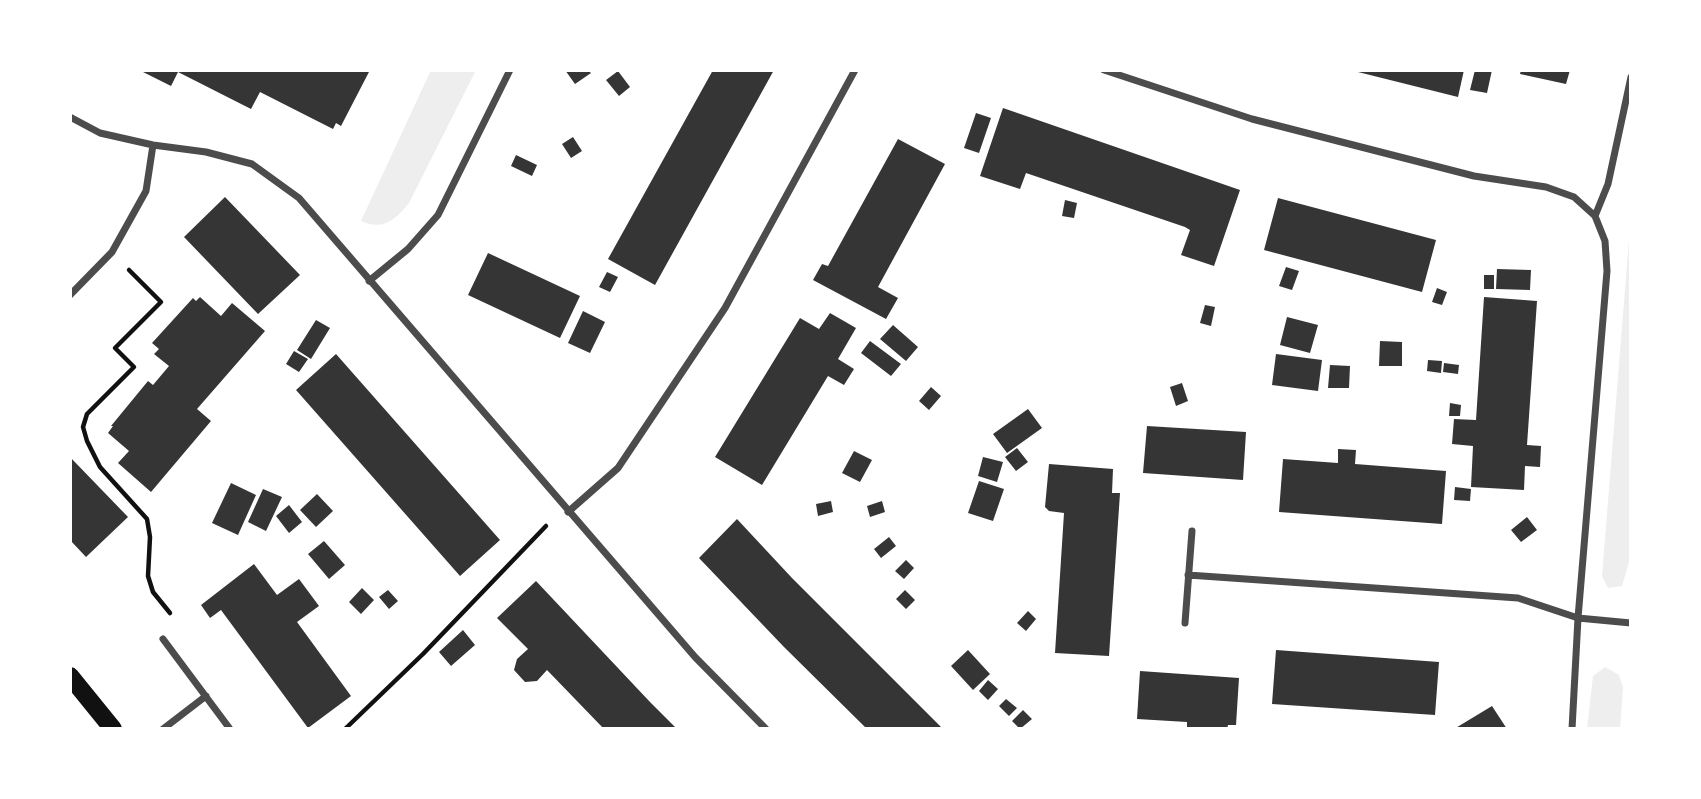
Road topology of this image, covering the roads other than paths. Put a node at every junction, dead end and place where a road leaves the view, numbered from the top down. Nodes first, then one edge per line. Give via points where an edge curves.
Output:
1 (510, 70) edge
2 (855, 70) edge
3 (1104, 70) edge
4 (1631, 77) edge
5 (70, 117) edge
6 (153, 145) junction
7 (1595, 216) junction
8 (369, 281) junction
9 (70, 295) edge
10 (568, 512) junction
11 (1192, 531) dead end
12 (1188, 575) junction
13 (1578, 618) junction
14 (1185, 623) dead end
15 (1631, 623) edge
16 (163, 639) road end
17 (70, 676) edge
18 (206, 696) junction
19 (113, 729) edge
20 (163, 729) edge
21 (230, 729) edge
22 (766, 729) edge
23 (1572, 729) edge

1 - 8 street via 438,215 408,249
2 - 10 street via 725,308 618,468
3 - 7 street via 1252,119 1474,176 1546,187 1574,197
4 - 7 street via 1608,184
5 - 6 street via 100,133
6 - 8 street via 252,164 299,198
6 - 9 street via 146,191 112,253
7 - 13 street via 1605,241 1608,271
8 - 10 street
10 - 22 street via 695,657
11 - 12 street
12 - 13 street via 1518,598
12 - 14 street
13 - 15 street
13 - 23 street
16 - 18 street
17 - 19 main road
18 - 20 street
18 - 21 street

